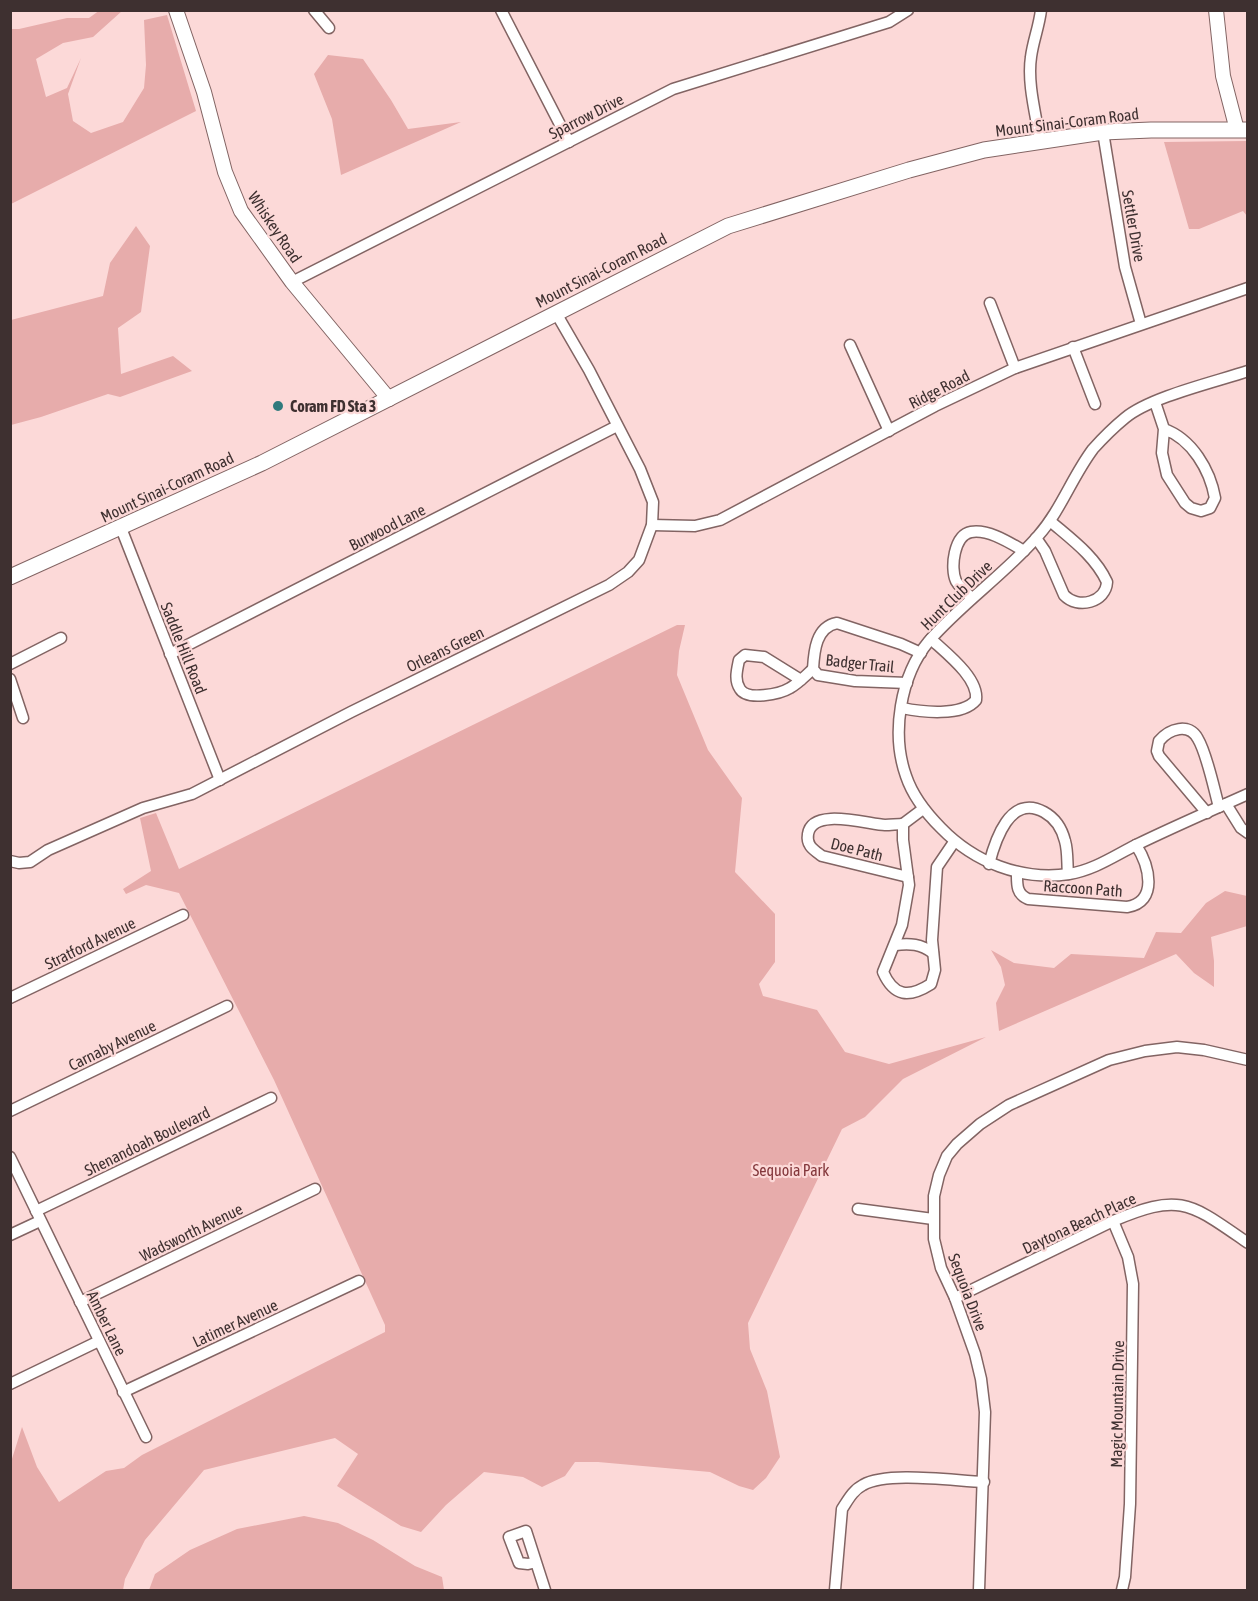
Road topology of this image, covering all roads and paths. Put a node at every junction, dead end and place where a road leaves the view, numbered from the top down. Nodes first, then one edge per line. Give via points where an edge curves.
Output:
1 (176, 10) edge
2 (314, 10) edge
3 (908, 10) edge
4 (1041, 10) edge
5 (1216, 10) edge
6 (503, 11) edge
7 (329, 28) dead end
8 (1242, 130) edge
9 (1103, 132) junction
10 (1040, 141) junction
11 (569, 142) junction
12 (292, 282) junction
13 (1248, 288) edge
14 (990, 303) dead end
15 (555, 313) junction
16 (1141, 324) junction
17 (850, 345) dead end
18 (1073, 347) junction
19 (1015, 368) junction
20 (1248, 371) edge
21 (389, 399) junction
22 (1155, 402) junction
23 (1095, 404) dead end
24 (617, 426) junction
25 (1164, 429) junction
26 (889, 431) junction
27 (1050, 521) junction
28 (652, 525) junction
29 (121, 528) junction
30 (1036, 538) junction
31 (1024, 551) junction
32 (10, 577) edge
33 (972, 598) junction
34 (61, 638) dead end
35 (931, 639) junction
36 (921, 653) junction
37 (170, 654) junction
38 (10, 664) edge
39 (813, 669) junction
40 (10, 679) edge
41 (801, 680) junction
42 (907, 683) junction
43 (902, 708) junction
44 (23, 718) dead end
45 (220, 780) junction
46 (1248, 794) edge
47 (1222, 805) junction
48 (923, 809) junction
49 (1207, 813) junction
50 (903, 824) junction
51 (1248, 833) edge
52 (954, 842) junction
53 (1136, 846) junction
54 (10, 861) edge
55 (989, 864) junction
56 (1017, 872) junction
57 (1068, 874) junction
58 (908, 877) junction
59 (183, 915) dead end
60 (895, 945) junction
61 (933, 953) junction
62 (10, 998) edge
63 (226, 1006) dead end
64 (1248, 1060) edge
65 (271, 1098) dead end
66 (10, 1111) edge
67 (10, 1157) edge
68 (315, 1190) dead end
69 (858, 1209) dead end
70 (38, 1216) junction
71 (933, 1219) junction
72 (1113, 1221) junction
73 (10, 1235) edge
74 (1248, 1243) edge
75 (359, 1281) dead end
76 (955, 1298) junction
77 (80, 1302) junction
78 (99, 1341) junction
79 (10, 1384) edge
80 (123, 1392) junction
81 (146, 1437) dead end
82 (984, 1482) junction
83 (536, 1562) dead end
84 (545, 1590) edge
85 (835, 1590) edge
86 (979, 1590) edge
87 (1122, 1590) edge

1 - 12 street, Whiskey Road via 235,198
2 - 7 street
3 - 11 street, Sparrow Drive via 889,22 673,89
4 - 10 street via 1030,58
5 - 8 street via 1223,76
6 - 11 street
8 - 9 main road, Mount Sinai-Coram Road
9 - 10 main road, Mount Sinai-Coram Road
9 - 16 street, Settler Drive via 1125,267
10 - 15 main road, Mount Sinai-Coram Road via 984,150 909,170 728,226
11 - 12 street, Sparrow Drive
12 - 21 street, Whiskey Road
13 - 16 street, Ridge Road
14 - 19 street
15 - 21 main road, Mount Sinai-Coram Road
15 - 24 street, Orleans Green
16 - 18 street, Ridge Road
17 - 26 street
18 - 19 street, Ridge Road
18 - 23 street
19 - 26 street, Ridge Road
20 - 22 street, Hunt Club Drive
21 - 29 main road, Mount Sinai-Coram Road
22 - 25 street
22 - 27 street, Hunt Club Drive via 1126,417 1094,449
24 - 28 street, Orleans Green via 653,501
24 - 37 street, Burwood Lane
25 - 25 street via 1162,455 1167,475 1191,508 1210,508 1215,498 1210,478 1191,447 1176,433
26 - 28 street, Ridge Road via 720,520 695,526
27 - 30 street, Hunt Club Drive
27 - 30 street via 1086,551 1107,582 1104,591 1085,603 1070,601
28 - 45 street, Orleans Green via 639,560 609,585
29 - 32 main road, Mount Sinai-Coram Road
29 - 37 street, Saddle Hill Road
30 - 31 street, Hunt Club Drive
31 - 33 street, Hunt Club Drive
31 - 33 street via 988,534 974,532 963,537 953,574
33 - 35 street, Hunt Club Drive
34 - 38 street
35 - 36 street, Hunt Club Drive
35 - 43 street via 969,677 976,700 957,710
36 - 39 street, Badger Trail via 837,622 818,639
36 - 42 street, Hunt Club Drive
37 - 45 street, Saddle Hill Road
39 - 41 street, Badger Trail
39 - 42 street, Badger Trail via 829,678
40 - 44 street
41 - 41 street, Badger Trail via 764,657 745,655 739,660 736,676 743,692 767,695
42 - 43 street, Hunt Club Drive
43 - 48 street, Hunt Club Drive via 900,751 905,775
45 - 54 street, Orleans Green via 192,794 143,808 48,850 30,862
46 - 47 street, Hunt Club Drive
47 - 49 street, Hunt Club Drive
47 - 49 street via 1199,739 1184,728 1173,731 1159,741 1159,756
47 - 51 street
48 - 50 street
48 - 52 street, Hunt Club Drive
49 - 53 street, Hunt Club Drive
50 - 58 street
50 - 58 street, Doe Path via 826,819 812,826 808,839 811,848 822,856
52 - 55 street, Hunt Club Drive
52 - 61 street via 937,867
53 - 56 street, Raccoon Path via 1145,859 1148,885 1144,899 1134,906 1028,899 1019,891
53 - 57 street, Hunt Club Drive via 1092,868
55 - 56 street, Hunt Club Drive
55 - 57 street via 994,842 1005,822 1018,811 1031,808 1050,816 1063,834
56 - 57 street, Hunt Club Drive
58 - 60 street via 902,925
59 - 62 street, Stratford Avenue
60 - 61 street via 913,944
60 - 61 street via 883,972 892,988 902,993 916,993 932,984
63 - 66 street, Carnaby Avenue
64 - 71 street, Sequoia Drive via 1177,1047 1145,1051 1108,1060 1009,1105 980,1124 947,1156 934,1196
65 - 70 street, Shenandoah Boulevard
67 - 70 street, Amber Lane
68 - 77 street, Wadsworth Avenue
69 - 71 street
70 - 73 street, Shenandoah Boulevard
70 - 77 street, Amber Lane
71 - 76 street, Sequoia Drive via 936,1253
72 - 74 street, Daytona Beach Place via 1138,1210 1183,1205 1202,1212
72 - 76 street, Daytona Beach Place
72 - 87 street, Magic Mountain Drive via 1128,1257 1133,1284 1130,1504
75 - 80 street, Latimer Avenue
76 - 82 street, Sequoia Drive via 981,1379 985,1412
77 - 78 street, Amber Lane
78 - 79 street
78 - 80 street, Amber Lane
80 - 81 street, Amber Lane
82 - 85 street via 893,1477 863,1485 842,1509
82 - 86 street, Sequoia Drive
83 - 84 street

